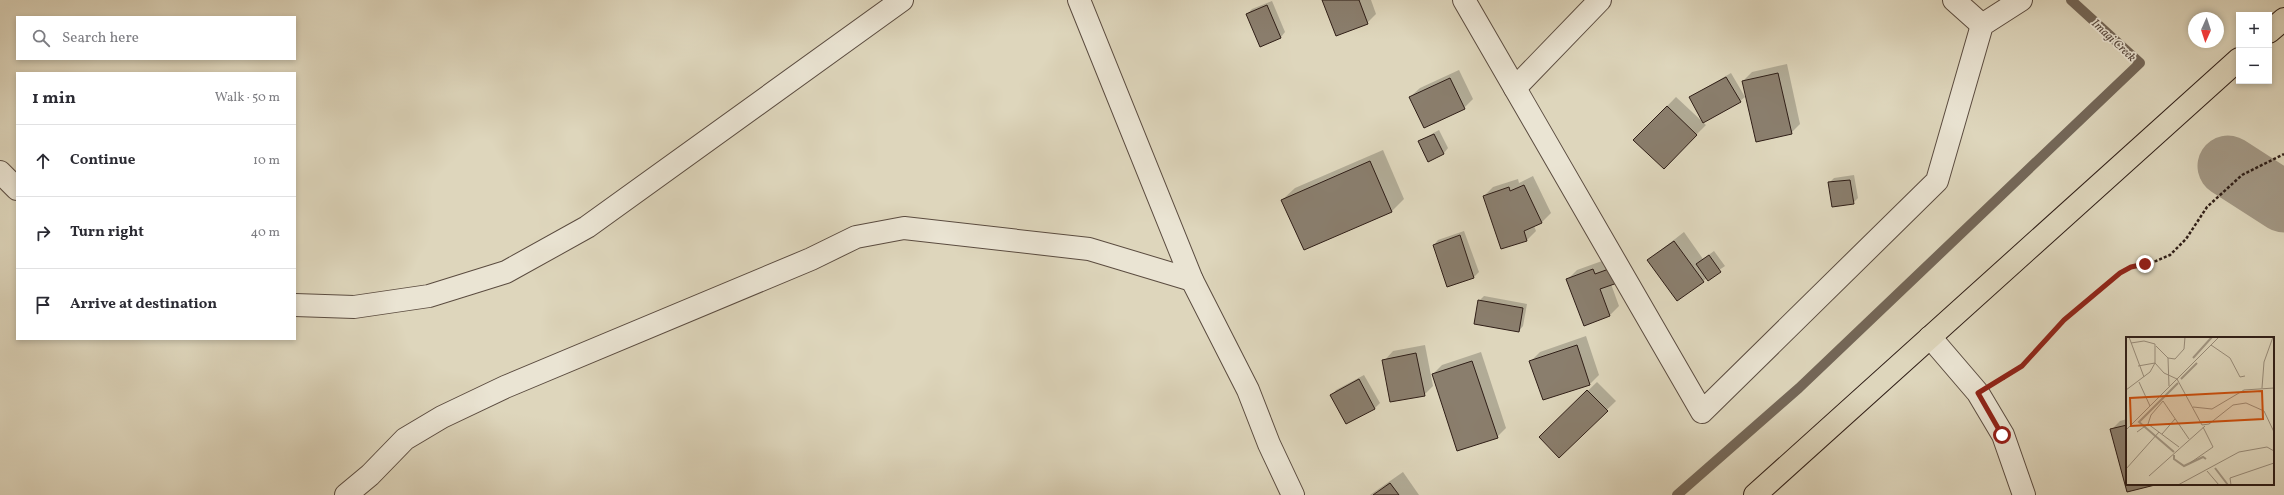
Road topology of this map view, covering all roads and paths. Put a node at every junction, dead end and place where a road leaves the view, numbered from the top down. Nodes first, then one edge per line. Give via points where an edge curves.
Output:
1 (902, 0) edge
2 (1079, 0) edge
3 (1464, 0) edge
4 (1600, 0) edge
5 (1954, 0) edge
6 (2021, 0) edge
7 (2284, 19) edge
8 (1982, 24) junction
9 (2272, 29) edge
10 (2236, 62) edge
11 (1515, 88) junction
12 (2284, 154) edge
13 (0, 172) edge
14 (16, 188) edge
15 (1192, 280) junction
16 (296, 305) edge
17 (1930, 337) junction
18 (1978, 393) junction
19 (346, 495) edge
20 (1294, 495) edge
21 (1755, 495) edge
22 (2024, 495) edge

1 - 16 street via 587,227 506,272 429,296 354,307
2 - 15 street
3 - 11 street
4 - 11 street
5 - 8 street
6 - 8 street
7 - 9 highway
8 - 11 street via 1937,181 1702,412
10 - 17 highway
12 - 18 path via 2242,175 2207,207 2186,238 2170,255 2120,273 2064,320 2022,366
13 - 14 street
15 - 19 street via 1089,249 904,228 856,237 442,416 405,439 370,476
15 - 20 street via 1248,390 1269,444
17 - 18 street
17 - 21 highway
18 - 22 street via 2002,435

